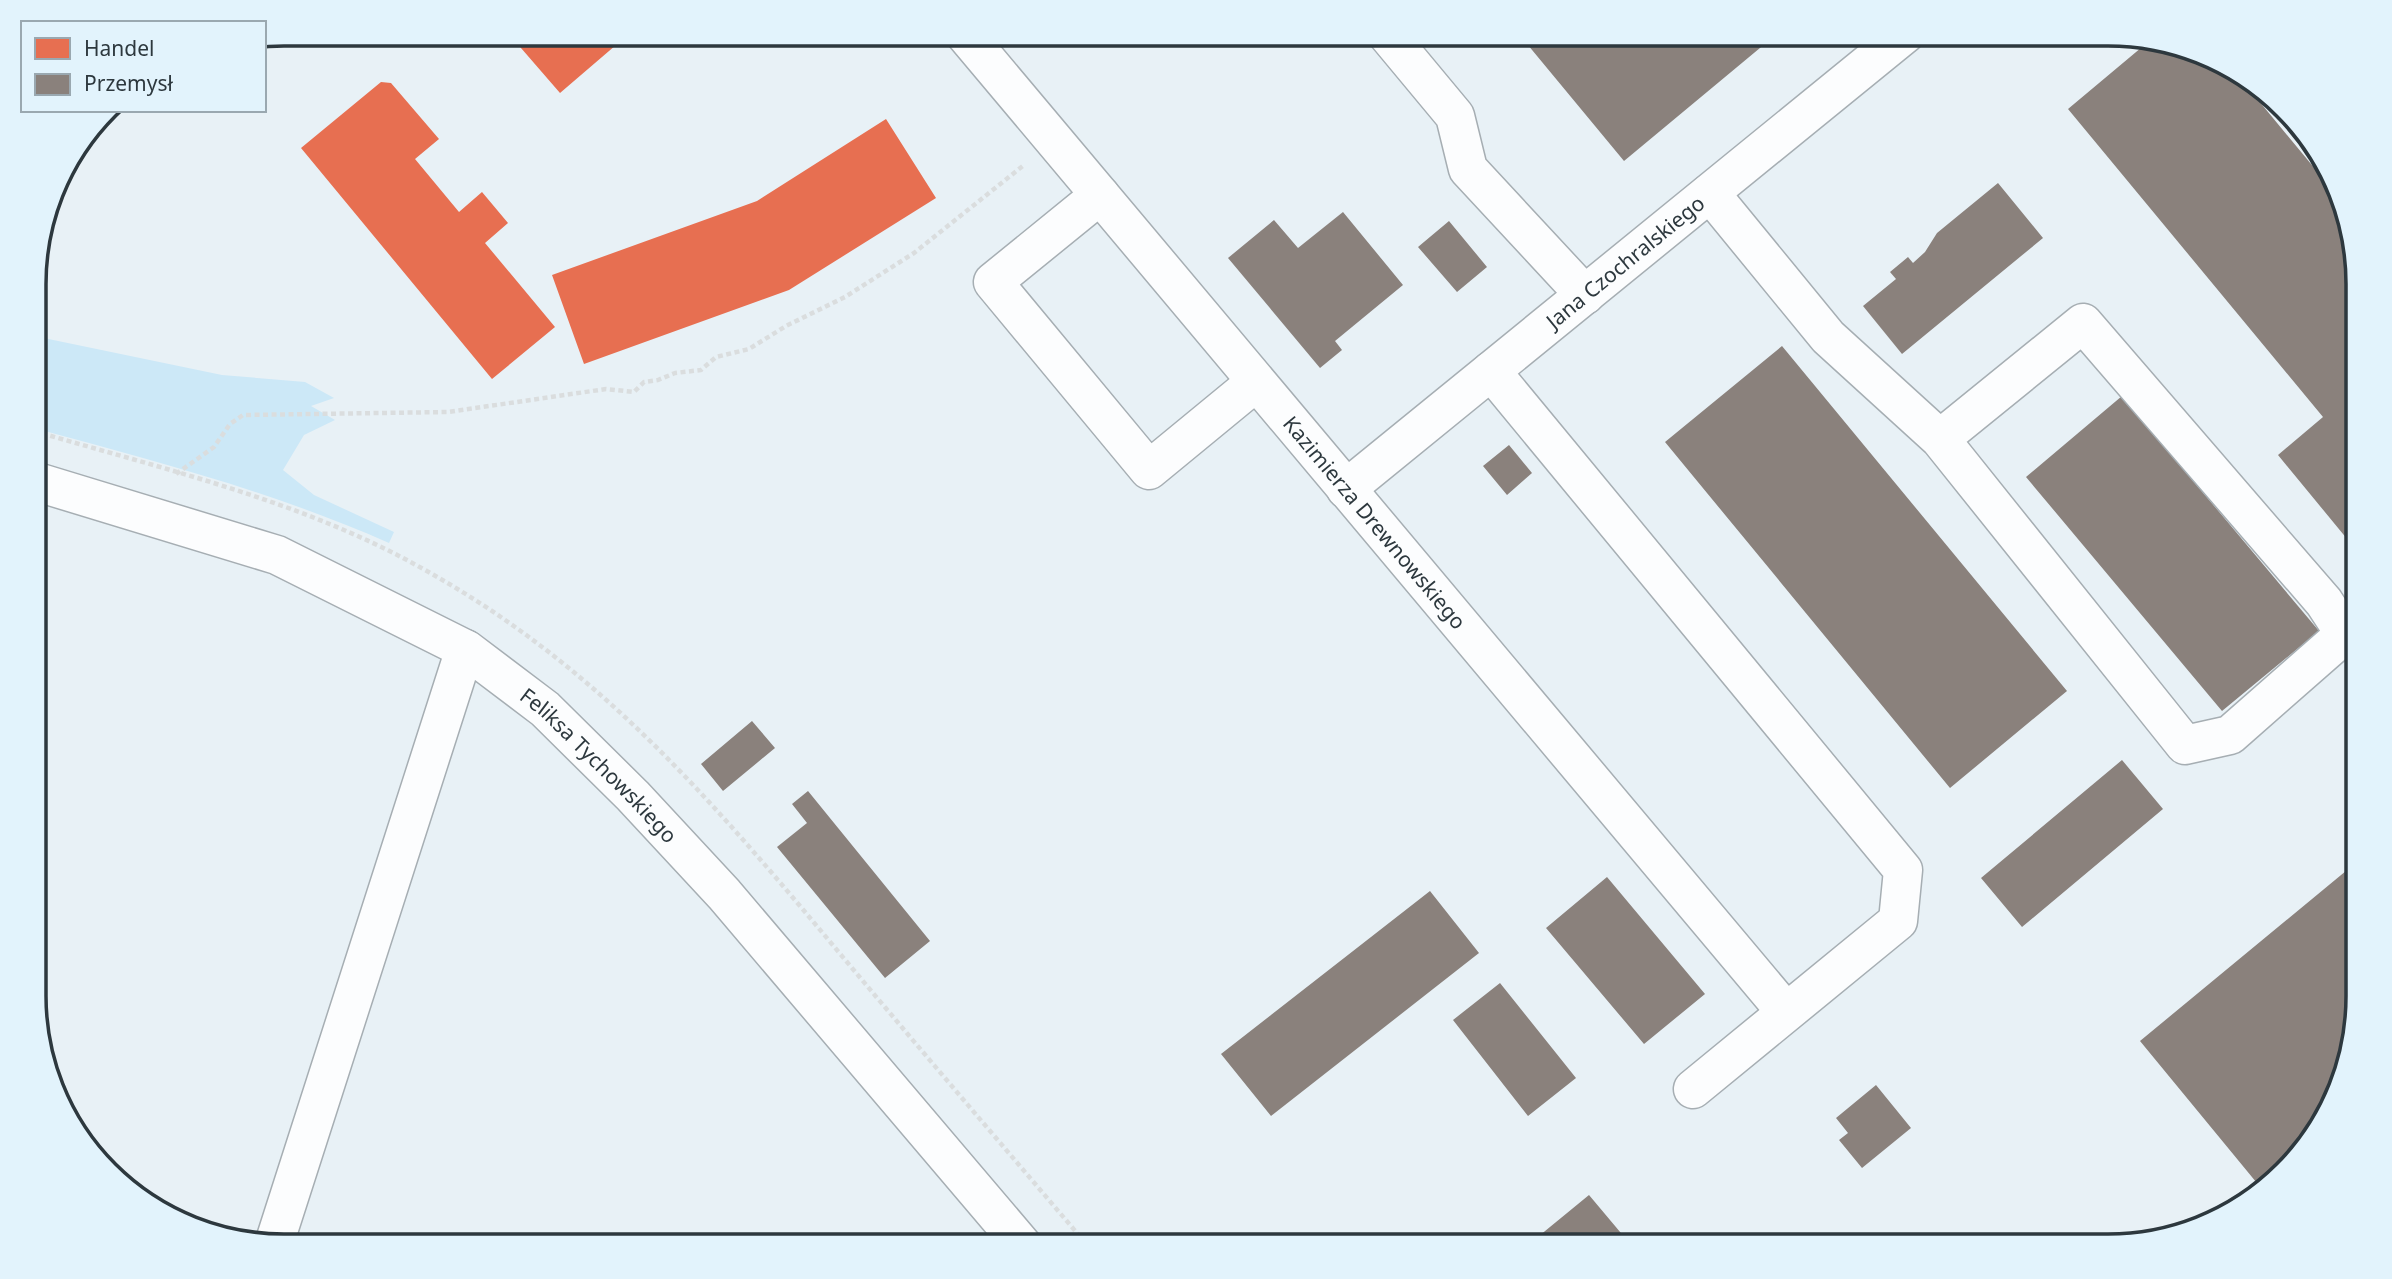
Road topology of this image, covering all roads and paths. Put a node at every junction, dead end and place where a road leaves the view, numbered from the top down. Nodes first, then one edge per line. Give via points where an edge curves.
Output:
1 (975, 46) edge
2 (1397, 46) edge
3 (1890, 46) edge
4 (1054, 141) junction
5 (1710, 193) junction
6 (1100, 195) junction
7 (1585, 295) junction
8 (1491, 371) junction
9 (1256, 382) junction
10 (1940, 439) junction
11 (173, 480) dead end
12 (46, 485) edge
13 (1346, 489) junction
14 (465, 649) junction
15 (1786, 1012) junction
16 (1693, 1089) dead end
17 (277, 1233) edge
18 (1013, 1234) edge

1 - 4 street, Kazimierza Drewnowskiego
2 - 7 street via 1455,116 1468,169
3 - 5 street, Jana Czochralskiego
4 - 6 street, Kazimierza Drewnowskiego
4 - 11 path via 903,260 845,297 749,349 716,357 701,370 644,382 634,392 606,389 448,412 243,415 230,424 214,447
5 - 7 street, Jana Czochralskiego
5 - 10 street via 1828,338
6 - 9 street, Kazimierza Drewnowskiego
6 - 9 street via 993,282 1149,470
7 - 8 street, Jana Czochralskiego
8 - 13 street, Jana Czochralskiego
8 - 15 street via 1903,870 1898,921
9 - 13 street, Kazimierza Drewnowskiego
10 - 10 street via 2083,323 2325,602 2345,634 2230,735 2185,745
12 - 14 street, Feliksa Tychowskiego via 277,555
13 - 15 street, Kazimierza Drewnowskiego
14 - 17 street
14 - 18 street, Feliksa Tychowskiego via 545,709 633,796 724,894
15 - 16 street

